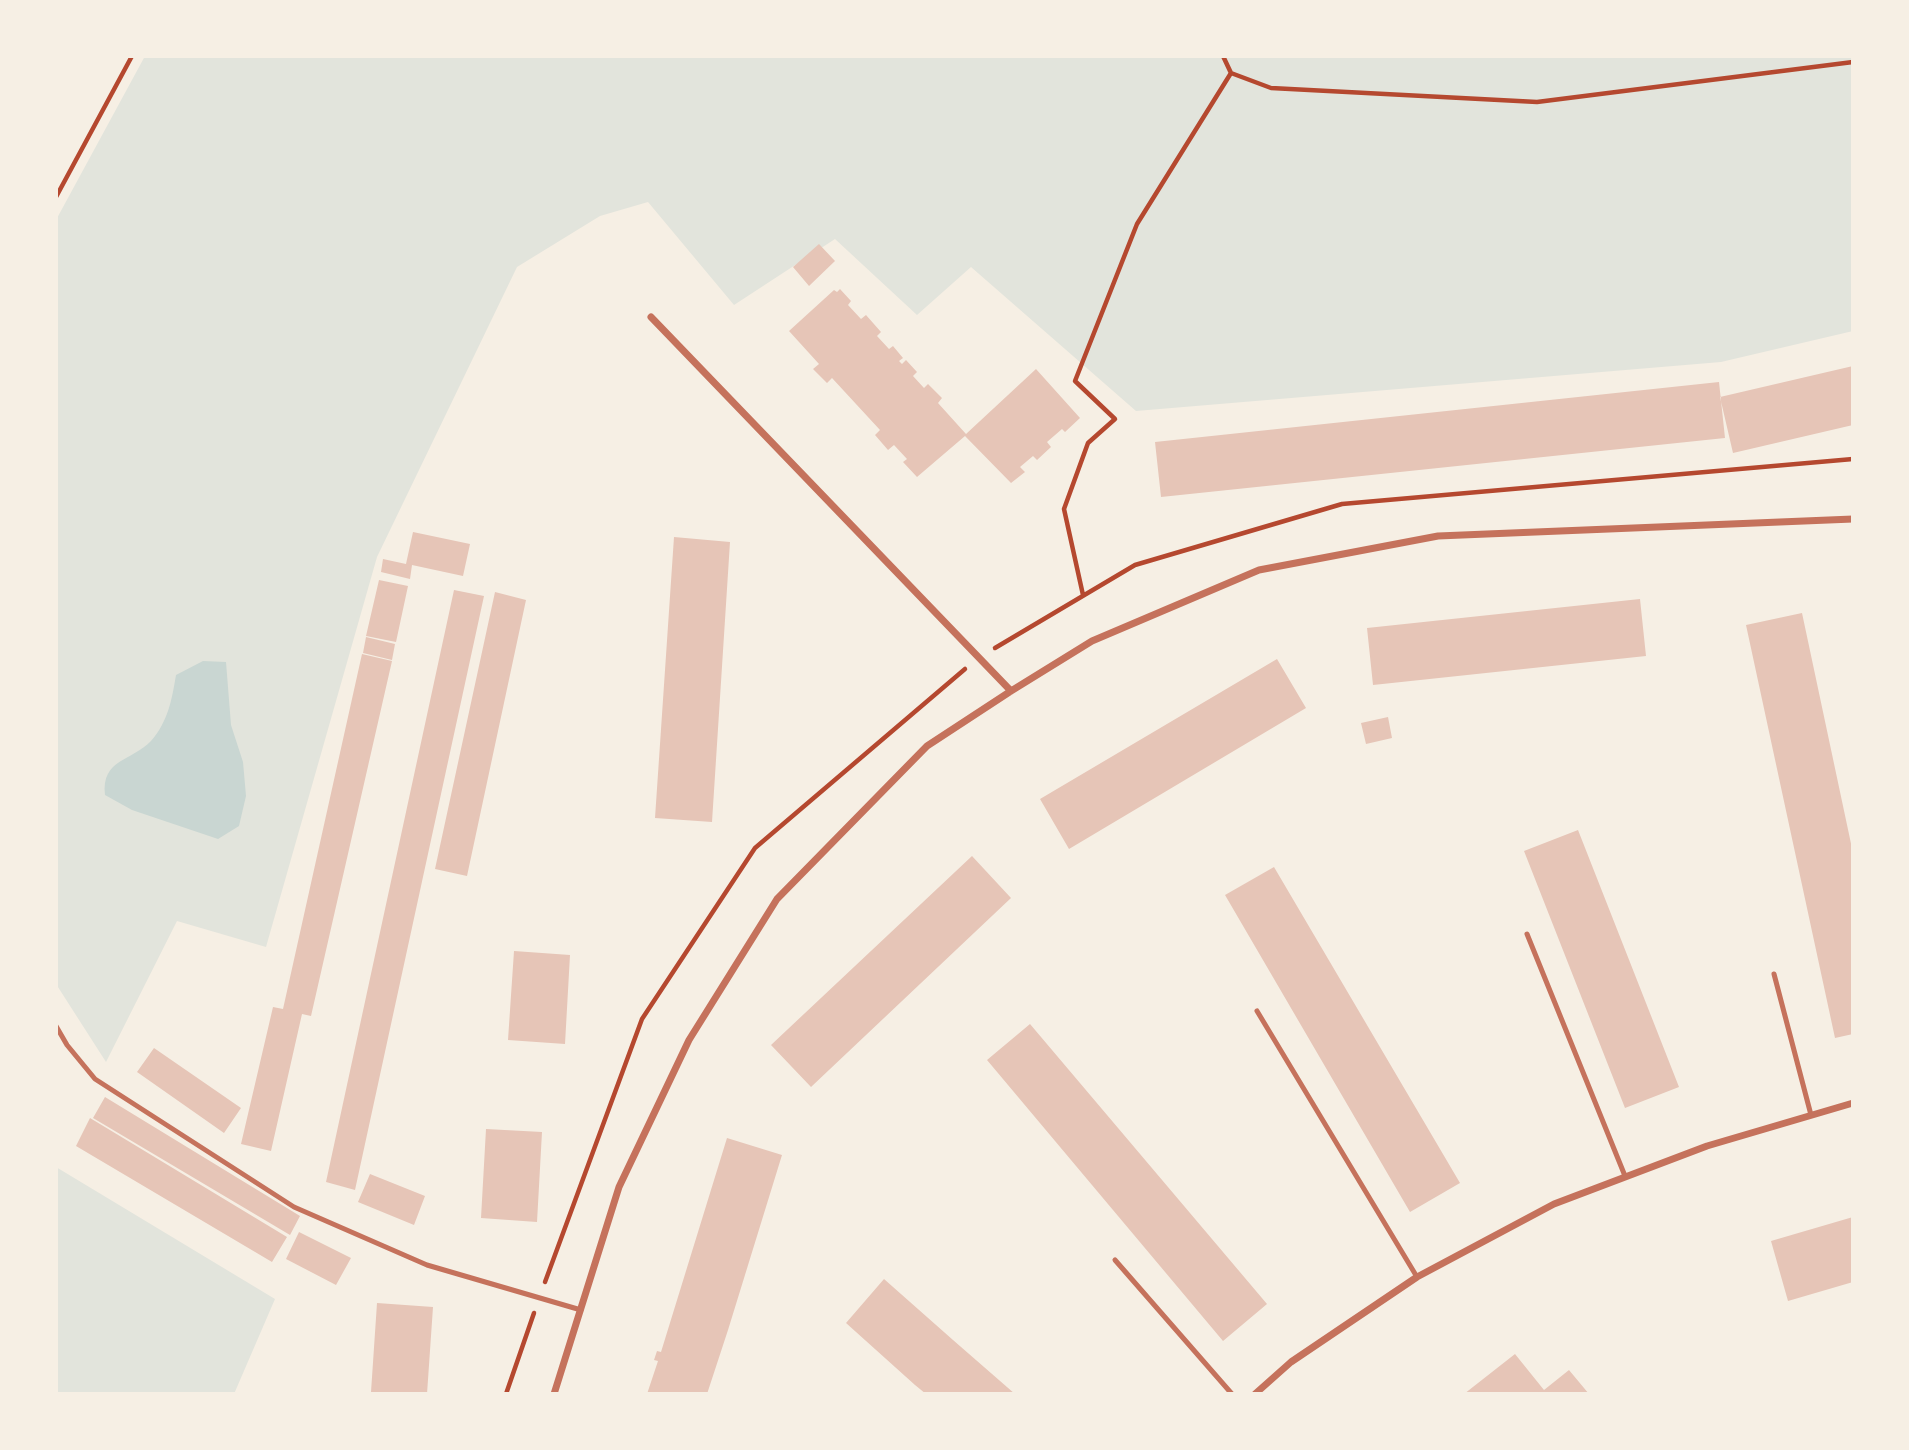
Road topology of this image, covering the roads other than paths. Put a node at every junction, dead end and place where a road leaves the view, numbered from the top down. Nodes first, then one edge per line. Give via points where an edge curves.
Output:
1 (652, 317) dead end
2 (1853, 519) edge
3 (1011, 691) junction
4 (1527, 934) dead end
5 (1774, 974) dead end
6 (1257, 1011) dead end
7 (56, 1026) edge
8 (1853, 1103) edge
9 (1811, 1115) junction
10 (1625, 1177) junction
11 (1115, 1260) dead end
12 (1417, 1276) junction
13 (581, 1310) junction
14 (554, 1394) edge
15 (1232, 1394) edge
16 (1255, 1394) edge

1 - 3 street
2 - 3 street via 1438,536 1259,569 1092,641
3 - 13 street via 926,746 777,899 688,1040 620,1187
4 - 10 lane
5 - 9 lane
6 - 12 lane
7 - 13 lane via 95,1079 294,1207 427,1265
8 - 9 street
9 - 10 street
10 - 12 street via 1553,1204
11 - 15 lane
12 - 16 street via 1291,1362
13 - 14 street

